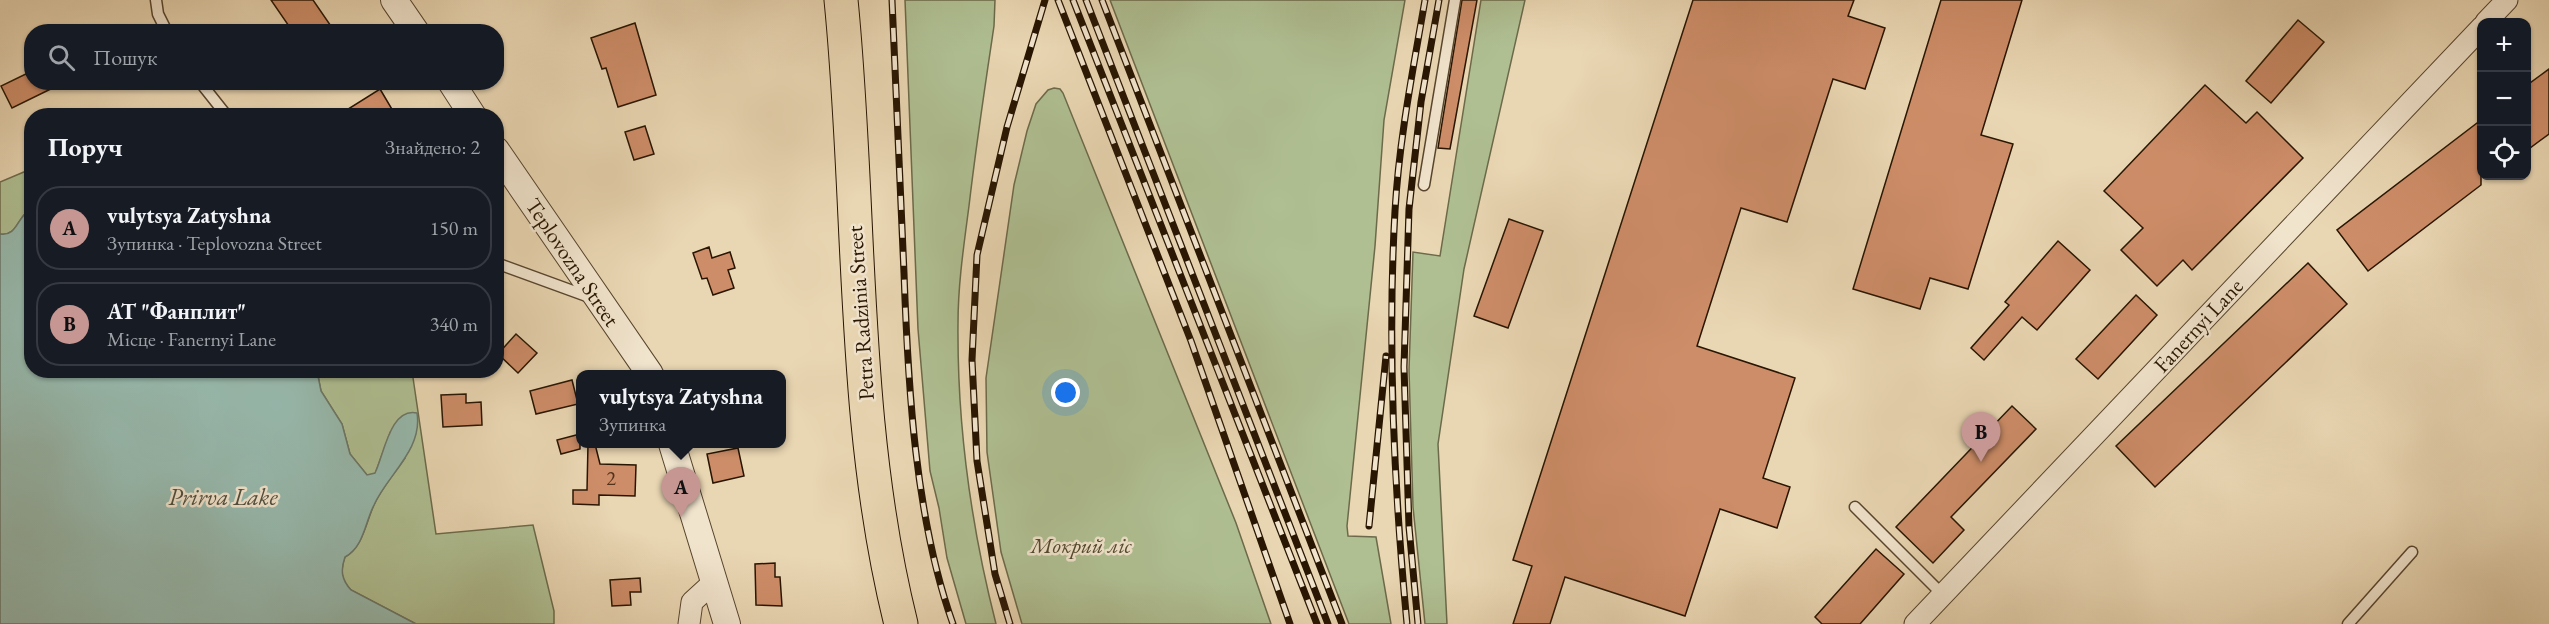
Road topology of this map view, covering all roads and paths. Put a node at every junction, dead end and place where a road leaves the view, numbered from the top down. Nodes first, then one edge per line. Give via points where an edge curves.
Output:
1 (156, 0) edge
2 (394, 0) edge
3 (841, 0) edge
4 (1455, 0) edge
5 (2507, 0) edge
6 (2490, 18) edge
7 (163, 24) edge
8 (410, 24) edge
9 (2477, 31) edge
10 (206, 90) edge
11 (455, 90) edge
12 (221, 108) edge
13 (468, 108) edge
14 (504, 162) edge
15 (1424, 185) dead end
16 (504, 266) edge
17 (600, 301) junction
18 (647, 370) edge
19 (673, 448) edge
20 (1854, 507) dead end
21 (2412, 552) dead end
22 (715, 581) junction
23 (1943, 595) junction
24 (689, 624) edge
25 (727, 624) edge
26 (901, 624) edge
27 (1915, 624) edge
28 (2348, 624) edge

1 - 7 lane
2 - 8 street
3 - 26 main road, Petra Radzinia Street via 861,348 874,488
4 - 15 lane
5 - 6 street
9 - 23 street, Fanernyi Lane
10 - 12 lane
11 - 13 street
14 - 17 street, Teplovozna Street
16 - 17 lane
17 - 18 street, Teplovozna Street
19 - 22 street
20 - 23 lane
21 - 28 lane
22 - 24 street via 692,602
22 - 25 street
23 - 27 street, Fanernyi Lane

